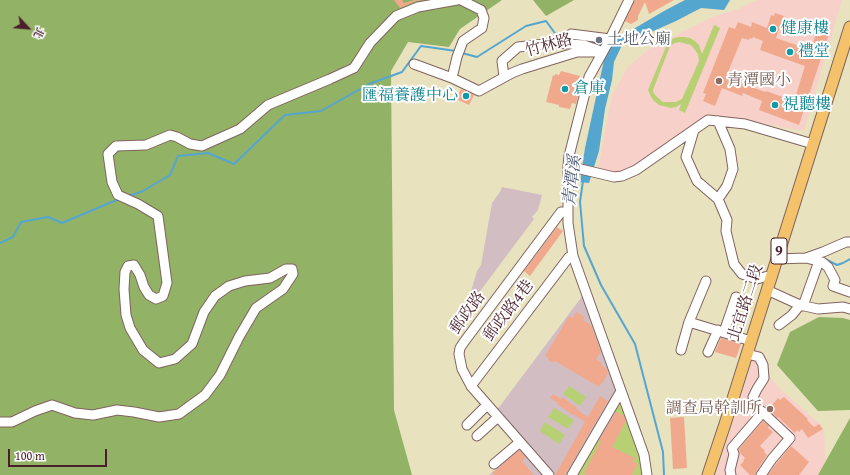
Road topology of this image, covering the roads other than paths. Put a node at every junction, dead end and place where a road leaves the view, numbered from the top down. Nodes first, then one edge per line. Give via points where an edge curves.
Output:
1 (457, 0) edge
2 (462, 0) edge
3 (629, 0) edge
4 (850, 27) edge
5 (571, 34) dead end
6 (610, 39) junction
7 (603, 52) junction
8 (414, 64) dead end
9 (504, 77) junction
10 (452, 78) junction
11 (718, 121) junction
12 (694, 130) junction
13 (812, 144) junction
14 (568, 166) junction
15 (718, 199) junction
16 (568, 211) junction
17 (850, 242) edge
18 (573, 256) junction
19 (806, 258) junction
20 (777, 259) junction
21 (819, 262) junction
22 (772, 275) junction
23 (706, 281) dead end
24 (767, 290) junction
25 (850, 292) edge
26 (736, 297) dead end
27 (802, 306) junction
28 (850, 309) edge
29 (689, 322) junction
30 (779, 325) dead end
31 (721, 331) junction
32 (751, 341) junction
33 (681, 350) dead end
34 (708, 352) dead end
35 (746, 354) junction
36 (471, 386) junction
37 (621, 391) junction
38 (487, 405) junction
39 (763, 412) junction
40 (498, 417) junction
41 (0, 422) edge
42 (467, 425) dead end
43 (476, 436) dead end
44 (520, 442) junction
45 (494, 464) dead end
46 (549, 475) edge
47 (572, 475) edge
48 (647, 475) edge
49 (708, 475) edge
50 (731, 475) edge
51 (761, 475) edge

1 - 41 street via 418,7 396,16 370,43 354,68 268,105 240,129 202,146 190,144 170,135 146,145 116,146 108,154 112,182 118,195 158,216 167,283 164,296 156,299 149,295 134,265 128,266 125,272 124,289 130,328 143,350 159,363 175,360 192,344 204,312 215,296 229,286 270,278 286,269 292,270 293,274 283,289 256,308 220,375 205,395 179,414 159,417 117,410 93,415 52,406 35,410 12,422
2 - 10 street via 481,10 484,18 482,28 463,41
3 - 6 street
4 - 13 main road, 北宜路二段 / 9
5 - 6 street
6 - 7 street
7 - 9 street, 竹林路 via 577,52
7 - 9 street via 584,45 555,43 518,47 502,62
7 - 14 street via 589,78
8 - 10 street
9 - 10 street, 竹林路 via 479,91
11 - 12 street via 708,120
11 - 13 street via 745,124
11 - 15 street via 730,149 733,168 727,186
12 - 14 street via 636,170 622,176 614,177
12 - 15 street via 686,157 697,181
13 - 20 main road, 北宜路二段 / 9
14 - 16 street
15 - 22 street via 727,220 726,231 734,264 742,274 758,279
16 - 18 street
16 - 36 street, 郵政路 via 561,212 460,348 462,369
17 - 19 street
18 - 36 street, 郵政路4巷 via 569,257
18 - 37 street
19 - 20 street
19 - 21 street
20 - 22 main road, 北宜路二段 / 9
21 - 25 street via 828,267 835,280 833,286
21 - 27 street
22 - 24 main road, 北宜路二段 / 9
23 - 29 street
24 - 27 street
24 - 32 main road, 北宜路二段 / 9
26 - 31 street
27 - 28 street
27 - 30 street
29 - 31 street
29 - 33 street
31 - 32 street
31 - 34 street
32 - 35 main road, 北宜路二段 / 9
35 - 39 street via 759,356 763,365 764,378 753,397
35 - 49 main road, 北宜路二段 / 9
36 - 38 street, 郵政路
37 - 47 street
37 - 48 street via 644,455
38 - 40 street, 郵政路
38 - 42 street
39 - 50 street via 732,448 734,454
39 - 51 street via 790,438
40 - 43 street
40 - 44 street, 郵政路
44 - 45 street
44 - 46 street, 郵政路

